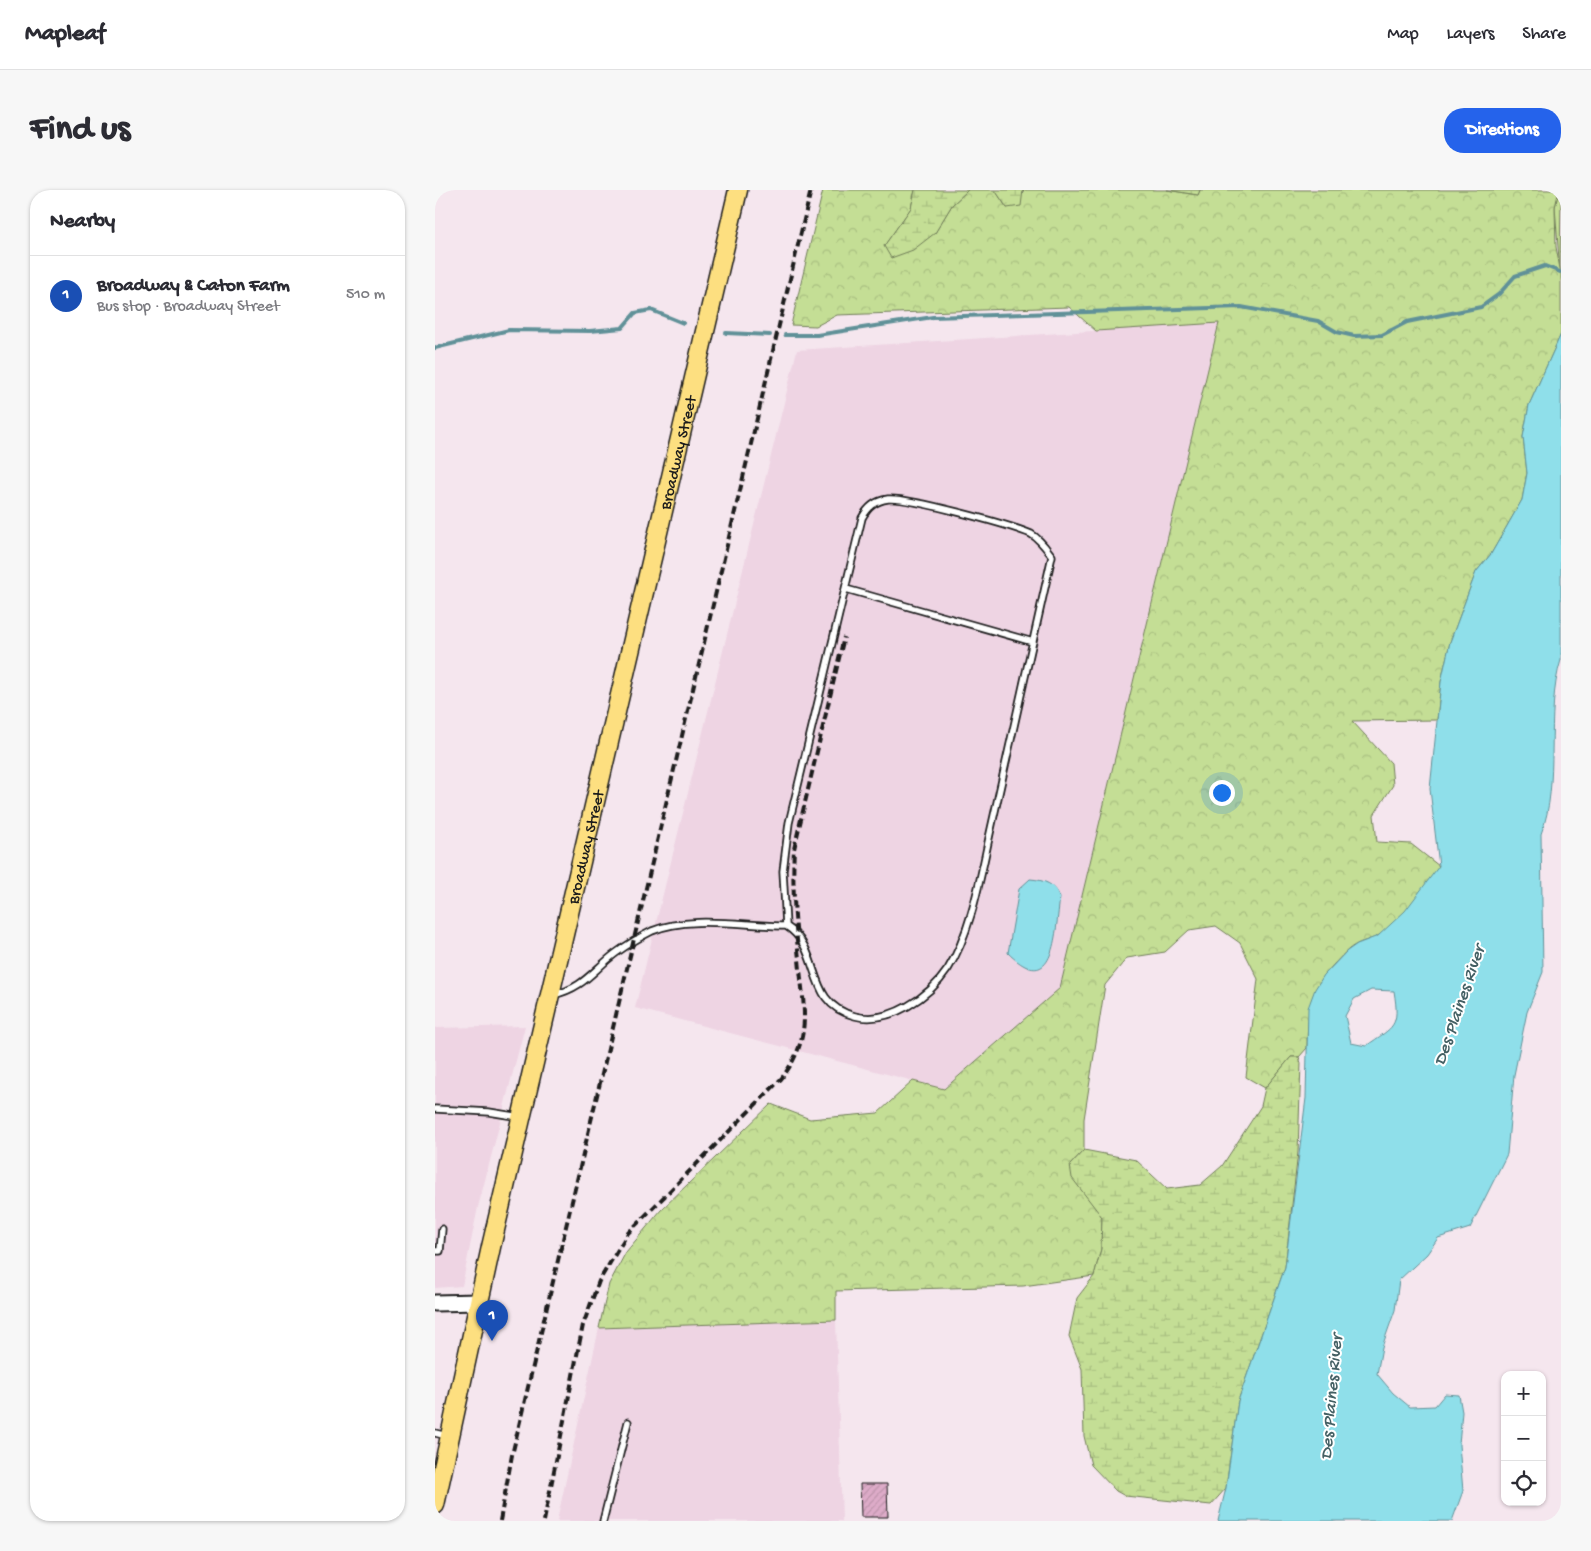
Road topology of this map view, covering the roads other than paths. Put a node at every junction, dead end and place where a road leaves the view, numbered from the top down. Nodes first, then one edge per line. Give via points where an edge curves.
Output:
1 (738, 190) edge
2 (846, 590) junction
3 (1033, 642) junction
4 (786, 926) junction
5 (549, 996) junction
6 (435, 1109) edge
7 (521, 1118) junction
8 (442, 1229) dead end
9 (435, 1252) edge
10 (478, 1302) junction
11 (435, 1303) edge
12 (627, 1422) dead end
13 (442, 1435) edge
14 (435, 1504) edge
15 (603, 1521) edge

1 - 5 main road, Broadway Street
2 - 3 lane
2 - 3 lane via 862,518 872,504 895,499 989,521 1030,534 1052,556
2 - 4 lane via 789,823 783,871
3 - 4 lane via 967,925 957,952 935,985 920,999 885,1014 868,1018 847,1014 823,995 806,944
4 - 5 lane via 699,923 661,928 615,953 583,983
5 - 7 main road, Broadway Street
6 - 7 lane via 489,1112
7 - 10 main road, Broadway Street
8 - 9 lane via 440,1251
10 - 11 street
10 - 13 main road, Broadway Street
12 - 15 lane
13 - 14 main road, Broadway Street

